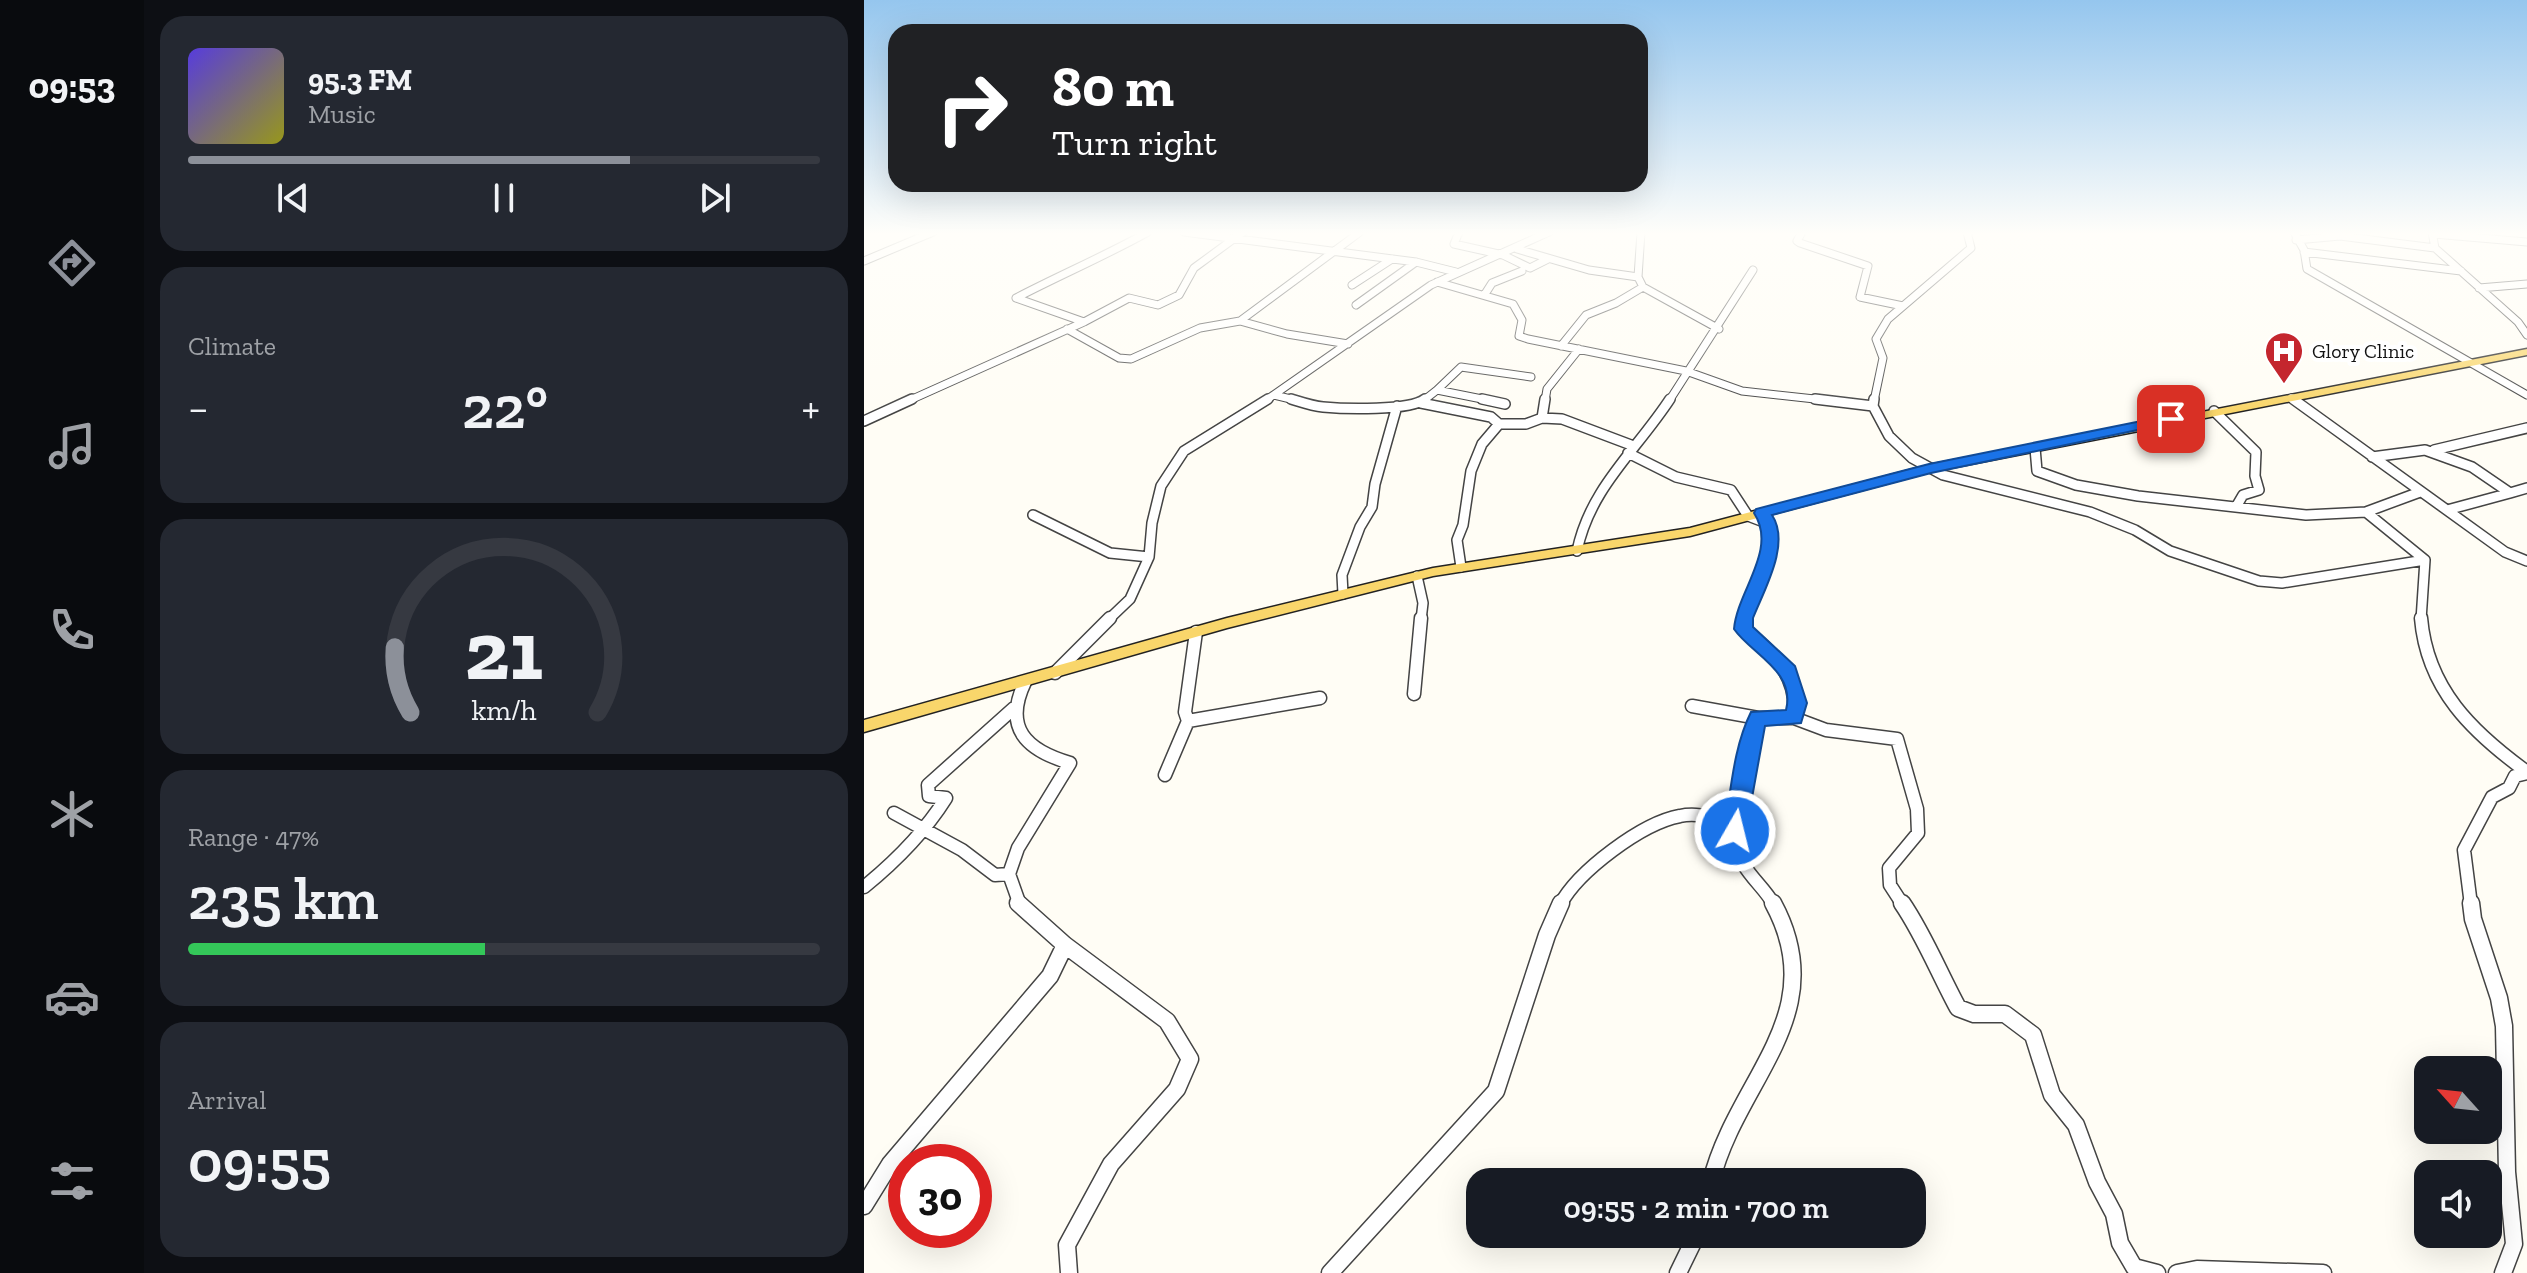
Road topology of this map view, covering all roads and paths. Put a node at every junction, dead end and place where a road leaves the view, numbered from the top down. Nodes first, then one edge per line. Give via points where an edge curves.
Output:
1 (1028, 291) edge
2 (1181, 291) edge
3 (1278, 291) edge
4 (1375, 291) edge
5 (1423, 291) edge
6 (1475, 291) edge
7 (1487, 291) edge
8 (1636, 291) edge
9 (1650, 291) edge
10 (1741, 291) edge
11 (1861, 291) edge
12 (1920, 291) edge
13 (2346, 291) edge
14 (2483, 291) edge
15 (1485, 294) junction
16 (1356, 305) dead end
17 (1903, 306) junction
18 (1240, 321) junction
19 (1084, 322) junction
20 (1067, 329) junction
21 (1719, 329) junction
22 (2527, 335) edge
23 (1348, 344) junction
24 (1561, 346) junction
25 (1579, 349) junction
26 (2526, 353) edge
27 (2467, 362) junction
28 (1686, 371) junction
29 (1531, 377) dead end
30 (1437, 390) junction
31 (1274, 395) junction
32 (2527, 395) edge
33 (2291, 398) junction
34 (1421, 403) junction
35 (1505, 404) dead end
36 (1397, 406) junction
37 (1873, 406) junction
38 (2214, 411) junction
39 (1542, 418) junction
40 (864, 421) edge
41 (1499, 424) junction
42 (2527, 428) edge
43 (2035, 448) junction
44 (1630, 449) junction
45 (2425, 450) junction
46 (2372, 457) junction
47 (1929, 469) junction
48 (2527, 488) edge
49 (2420, 492) junction
50 (2510, 493) junction
51 (2236, 507) junction
52 (2447, 510) junction
53 (2366, 512) junction
54 (1033, 515) dead end
55 (1760, 518) junction
56 (1577, 551) junction
57 (1149, 557) junction
58 (2425, 560) junction
59 (2527, 561) edge
60 (1461, 567) junction
61 (1417, 576) junction
62 (1343, 594) junction
63 (1196, 632) junction
64 (1055, 673) junction
65 (1025, 682) junction
66 (1414, 694) dead end
67 (1320, 698) dead end
68 (1692, 706) dead end
69 (1014, 708) junction
70 (1758, 718) junction
71 (1794, 718) junction
72 (1188, 721) junction
73 (864, 726) edge
74 (2527, 773) edge
75 (1165, 775) dead end
76 (894, 813) dead end
77 (1736, 822) junction
78 (924, 829) junction
79 (1009, 874) junction
80 (864, 887) edge
81 (1065, 945) junction
82 (1713, 1168) edge
83 (864, 1206) edge
84 (1690, 1248) edge
85 (1069, 1273) edge
86 (1330, 1273) edge
87 (1678, 1273) edge
88 (2157, 1273) edge
89 (2177, 1273) edge
90 (2323, 1273) edge
91 (2503, 1273) edge

1 - 19 street via 1016,298
2 - 19 street via 1154,306 1129,298
3 - 18 street
4 - 16 street
5 - 23 street
6 - 15 street
7 - 15 street
8 - 24 street via 1586,315
9 - 21 street
10 - 21 street
11 - 17 street via 1860,297
12 - 17 street
13 - 27 street
14 - 22 street
15 - 24 street via 1513,304 1522,320 1519,336
17 - 37 street via 1876,339 1883,358
18 - 20 street via 1200,328 1131,359 1119,358
18 - 23 street
19 - 20 street
20 - 40 street
21 - 28 street
23 - 31 street
24 - 25 street
25 - 28 street
25 - 39 street via 1547,389
26 - 27 main road
27 - 32 street
27 - 33 main road
28 - 37 street via 1742,391
28 - 44 street via 1661,414
29 - 30 street via 1461,367
30 - 34 street
30 - 35 street
31 - 36 street via 1321,407
31 - 57 street via 1184,451 1161,486
33 - 38 main road
33 - 46 street
34 - 36 street
34 - 41 street via 1491,417
36 - 62 street via 1372,507 1342,575
37 - 47 street via 1889,436
38 - 43 main road
38 - 51 street via 2258,457 2259,490 2243,495
39 - 41 street
39 - 44 street via 1562,419
41 - 60 street via 1482,444 1471,471 1457,540
42 - 45 street via 2456,448
43 - 47 main road
43 - 51 street via 2037,471 2052,477 2119,493
44 - 55 street via 1676,477 1731,490
44 - 56 street via 1585,520
45 - 46 street
45 - 50 street via 2472,467
46 - 49 street
47 - 55 main road
47 - 58 street via 2090,512 2170,551 2259,581 2282,583
48 - 50 street
49 - 52 street
49 - 53 street
50 - 52 street
51 - 53 street via 2348,517
52 - 59 street via 2505,552
53 - 58 street
54 - 57 street via 1110,553
55 - 56 main road
55 - 71 street via 1765,566 1743,629 1786,666 1797,703
56 - 60 main road
57 - 64 street via 1130,599
58 - 74 street via 2420,610 2427,655 2446,701 2474,732
60 - 61 main road
61 - 62 main road
61 - 66 street via 1423,603
62 - 63 main road
63 - 64 main road
63 - 72 street
64 - 65 main road
65 - 69 street
65 - 73 main road
67 - 72 street
68 - 70 street
69 - 78 street via 928,785 929,796 946,798
69 - 79 street via 1032,747 1070,763 1018,848
70 - 71 street
70 - 77 street
71 - 88 street via 1826,730 1897,739 1917,809 1918,833 1889,868 1890,885 1917,925 1958,1008 2005,1014 2033,1035 2052,1095 2076,1125 2114,1214 2120,1243 2134,1267
72 - 75 street
74 - 91 street via 2515,776 2509,788 2492,797 2464,850 2473,919 2504,1026 2514,1244
76 - 78 street
77 - 82 street via 1742,863 1774,905 1791,949 1794,980 1789,1010
77 - 86 street via 1676,816 1621,846 1572,886 1552,922 1496,1091
78 - 79 street via 995,875
78 - 80 street
79 - 81 street via 1018,903
81 - 83 street via 1050,976 890,1164
81 - 85 street via 1167,1021 1190,1059 1177,1089 1111,1164 1067,1245
84 - 87 street
89 - 90 street

